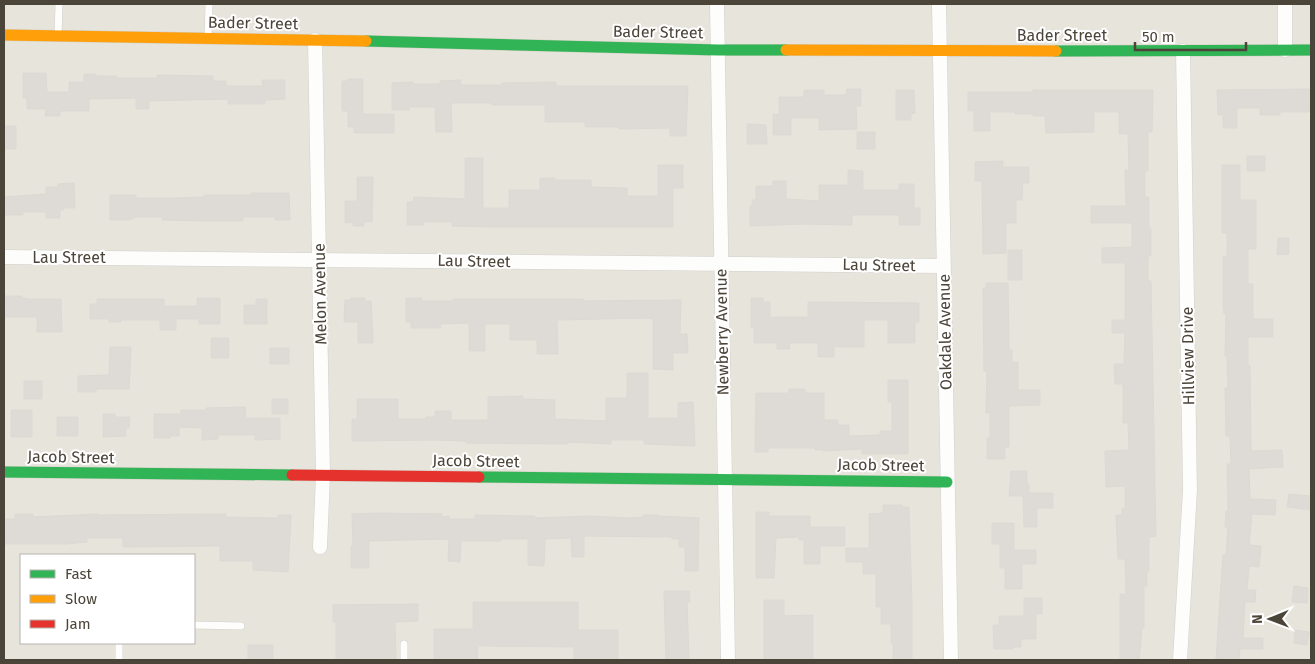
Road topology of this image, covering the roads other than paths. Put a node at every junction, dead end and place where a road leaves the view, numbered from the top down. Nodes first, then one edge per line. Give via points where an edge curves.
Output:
1 (59, 4) edge
2 (209, 4) edge
3 (717, 4) edge
4 (939, 4) edge
5 (1285, 4) edge
6 (4, 35) edge
7 (58, 36) junction
8 (208, 38) junction
9 (315, 40) junction
10 (718, 50) junction
11 (940, 50) junction
12 (1285, 50) junction
13 (1311, 50) edge
14 (1182, 51) junction
15 (4, 257) edge
16 (319, 259) junction
17 (721, 263) junction
18 (943, 266) junction
19 (4, 472) edge
20 (323, 475) junction
21 (724, 479) junction
22 (947, 482) junction
23 (320, 547) dead end
24 (195, 625) edge
25 (241, 626) dead end
26 (119, 644) edge
27 (404, 644) dead end
28 (119, 660) edge
29 (404, 660) edge
30 (728, 660) edge
31 (950, 660) edge
32 (1180, 660) edge

1 - 7 lane
2 - 8 lane
3 - 10 street, Newberry Avenue
4 - 11 street, Oakdale Avenue
5 - 12 street
6 - 7 street, Bader Street
7 - 8 street, Bader Street
8 - 9 street, Bader Street
9 - 10 street, Bader Street
9 - 16 street, Melon Avenue
10 - 11 street, Bader Street
10 - 17 street, Newberry Avenue
11 - 14 street, Bader Street
11 - 18 street, Oakdale Avenue
12 - 13 street, Bader Street
12 - 14 street, Bader Street
14 - 32 street, Hillview Drive via 1190,490
15 - 16 street, Lau Street
16 - 17 street, Lau Street
16 - 20 street, Melon Avenue
17 - 18 street, Lau Street
17 - 21 street, Newberry Avenue
18 - 22 street, Oakdale Avenue
19 - 20 street, Jacob Street
20 - 21 street, Jacob Street
20 - 23 street, Melon Avenue
21 - 22 street, Jacob Street
21 - 30 street, Newberry Avenue
22 - 31 street, Oakdale Avenue
24 - 25 lane
26 - 28 lane
27 - 29 lane

